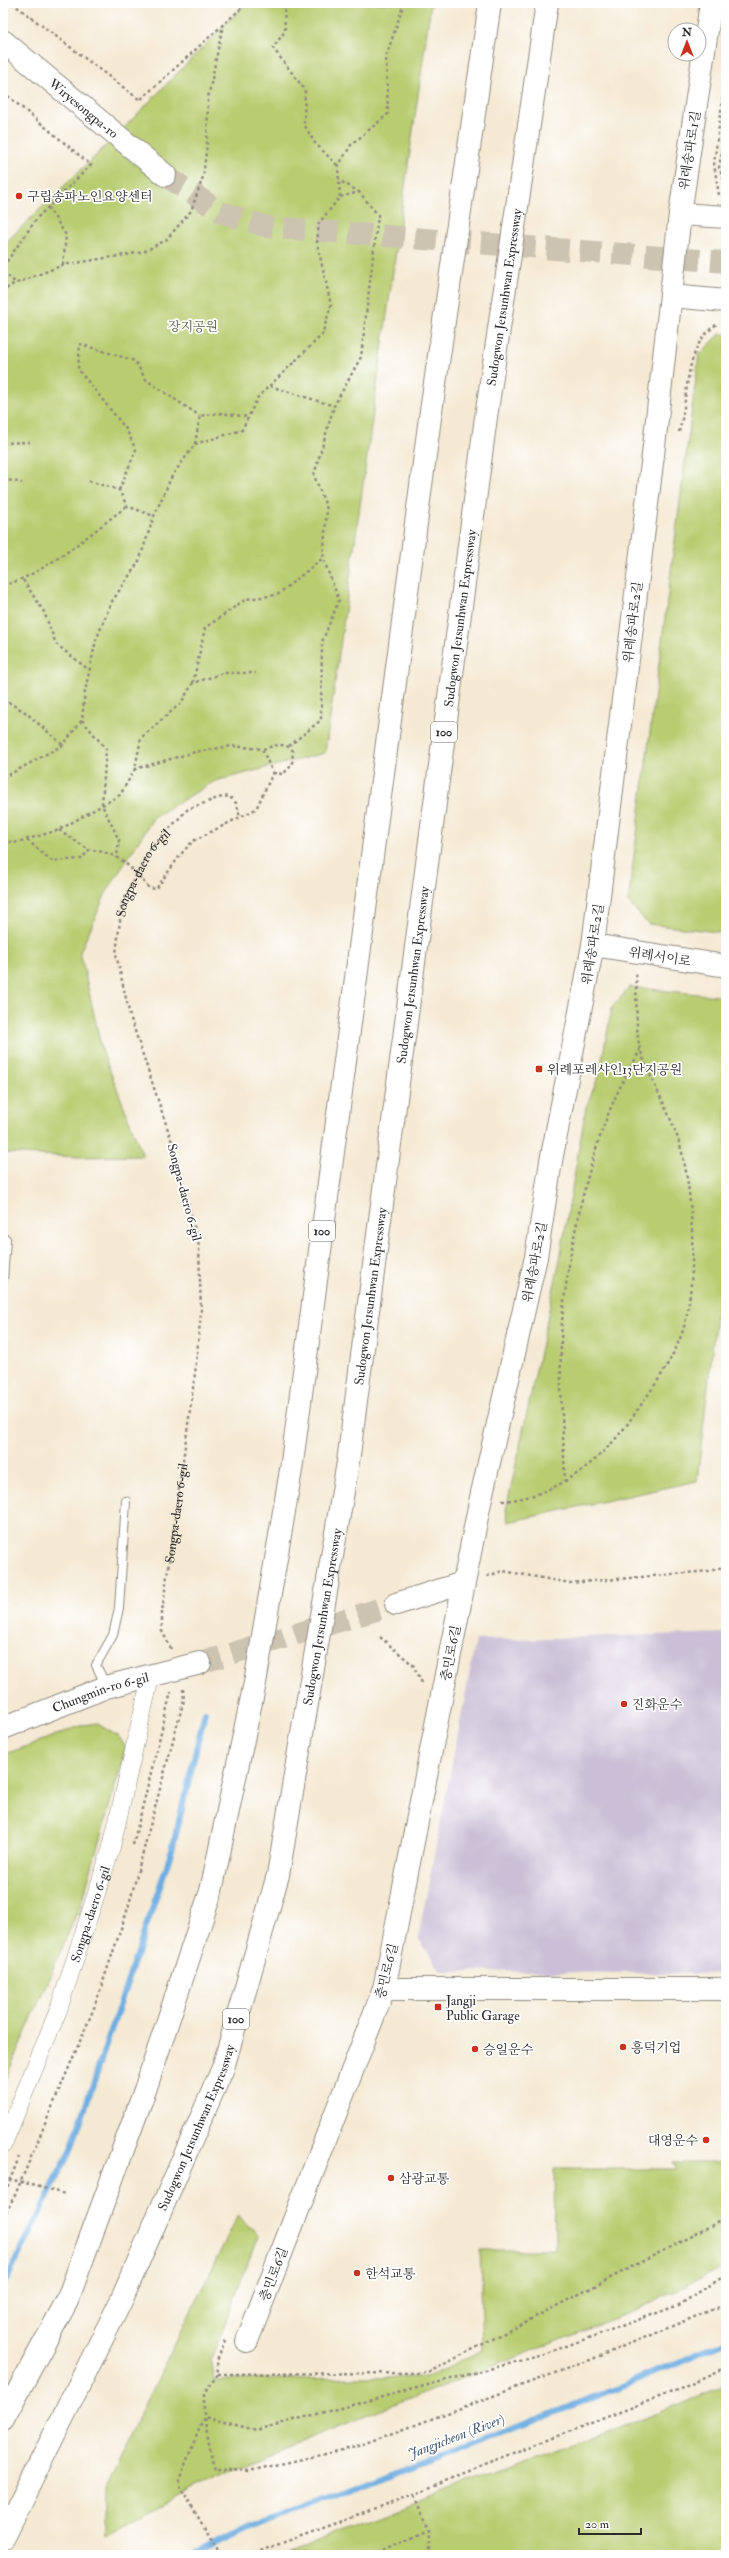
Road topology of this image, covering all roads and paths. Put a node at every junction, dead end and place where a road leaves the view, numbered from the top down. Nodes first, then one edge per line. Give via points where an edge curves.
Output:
1 (12, 3) edge
2 (247, 3) edge
3 (284, 3) edge
4 (404, 3) edge
5 (490, 3) edge
6 (547, 3) edge
7 (711, 3) edge
8 (3, 41) edge
9 (726, 73) edge
10 (3, 92) edge
11 (726, 124) edge
12 (338, 166) junction
13 (165, 175) tunnel mouth
14 (339, 180) junction
15 (726, 184) edge
16 (358, 192) junction
17 (340, 197) junction
18 (48, 207) junction
19 (723, 208) edge
20 (680, 214) junction
21 (63, 265) dead end
22 (3, 267) edge
23 (3, 272) edge
24 (16, 283) dead end
25 (671, 296) junction
26 (726, 301) edge
27 (270, 386) junction
28 (334, 406) junction
29 (200, 416) junction
30 (249, 417) junction
31 (31, 442) dead end
32 (3, 443) edge
33 (195, 444) junction
34 (3, 479) edge
35 (90, 481) dead end
36 (22, 483) dead end
37 (119, 490) junction
38 (127, 506) junction
39 (154, 516) junction
40 (323, 558) junction
41 (23, 580) junction
42 (3, 586) edge
43 (89, 670) junction
44 (256, 673) dead end
45 (193, 684) junction
46 (3, 699) edge
47 (82, 720) junction
48 (63, 745) junction
49 (290, 746) junction
50 (262, 749) junction
51 (135, 769) junction
52 (273, 773) junction
53 (3, 778) edge
54 (102, 805) junction
55 (240, 818) junction
56 (60, 830) junction
57 (3, 840) edge
58 (27, 840) junction
59 (89, 850) junction
60 (117, 856) junction
61 (137, 873) junction
62 (593, 946) junction
63 (634, 953) junction
64 (726, 966) edge
65 (640, 1050) junction
66 (3, 1238) edge
67 (3, 1280) edge
68 (565, 1483) junction
69 (126, 1501) dead end
70 (480, 1502) junction
71 (726, 1566) edge
72 (463, 1583) junction
73 (396, 1604) tunnel mouth
74 (380, 1637) dead end
75 (188, 1672) junction
76 (150, 1675) junction
77 (423, 1685) dead end
78 (106, 1687) junction
79 (3, 1728) edge
80 (384, 1989) junction
81 (726, 1989) edge
82 (3, 2144) edge
83 (3, 2177) edge
84 (11, 2180) junction
85 (20, 2182) junction
86 (65, 2194) dead end
87 (3, 2198) edge
88 (3, 2218) edge
89 (726, 2218) edge
90 (726, 2275) edge
91 (726, 2304) edge
92 (247, 2341) dead end
93 (726, 2368) edge
94 (204, 2418) junction
95 (3, 2419) edge
96 (414, 2495) junction
97 (428, 2529) junction
98 (3, 2537) edge
99 (221, 2555) edge
100 (249, 2555) edge
101 (373, 2555) edge
102 (428, 2555) edge

1 - 2 path via 140,100
3 - 12 path via 285,31 273,48 305,90 304,124 314,142
4 - 12 path via 386,57 388,114 351,145
5 - 95 main road, 100 via 429,425 291,1470 254,1683 211,1891 145,2090 67,2301
6 - 98 main road, Sudogwon Je1sunhwan Expressway / 100 via 485,425 348,1462 278,1875 223,2068 120,2302
7 - 20 main road, 위례송파로1길
8 - 13 main road, Wiryesongpa-ro
9 - 19 path via 714,164
10 - 18 path via 91,165
11 - 15 path via 719,168
12 - 14 path
14 - 16 path
14 - 17 path
16 - 17 path
16 - 28 path via 378,215 361,356
17 - 27 path via 319,223 318,230 317,243 331,305 322,336
18 - 21 path via 66,235
18 - 22 path via 37,218
19 - 20 main road
20 - 25 main road, 위례송파로1길
23 - 24 path
25 - 26 main road
25 - 62 main road, 위례송파로2길
27 - 28 path
27 - 30 path via 258,397
28 - 40 path via 314,475 327,510
29 - 30 path via 219,413
29 - 33 path
29 - 37 path via 146,380 135,361 80,344 78,369 126,429 136,450
30 - 33 path via 242,430
31 - 32 path
33 - 39 path via 172,476
34 - 36 path
35 - 37 path
37 - 38 path
38 - 39 path
38 - 41 path via 65,554
39 - 43 path via 139,561 111,603 96,640
40 - 45 path via 276,595 246,599 205,628
40 - 49 path via 339,600 322,642 321,720
41 - 42 path
41 - 43 path via 44,612 56,644
43 - 47 path
44 - 45 path via 224,674
45 - 51 path via 180,703 141,738
46 - 48 path via 25,712
47 - 48 path
47 - 54 path via 106,749
48 - 53 path
49 - 50 path via 279,744
49 - 52 path via 293,751 292,765 283,774
50 - 51 path via 232,746 194,752
50 - 52 path
51 - 54 path via 120,795
52 - 55 path via 256,810
54 - 56 path
54 - 60 path via 119,840
55 - 61 path via 193,841 180,854 156,889 149,888
55 - 61 path, Songpa-daero 6-gil via 237,804 229,796 188,810 149,850
56 - 58 path
56 - 59 path
57 - 58 path via 14,843
58 - 59 path via 52,861 81,859
59 - 60 path
60 - 61 path
61 - 75 path, Songpa-daero 6-gil via 122,903 116,954 130,1016 175,1150 199,1246 201,1312 195,1374 162,1612 162,1631
62 - 63 main road, 위례서이로
62 - 70 main road, 위례송파로2길 via 551,1161 536,1256
63 - 64 main road, 위례서이로
63 - 65 path
65 - 68 path via 615,1097 578,1216 564,1301 561,1359
65 - 68 path via 678,1137 690,1200 691,1294 683,1330 668,1364 614,1442
66 - 67 lane via 6,1239
68 - 70 path via 523,1499
69 - 78 lane via 119,1608 113,1634 96,1665
70 - 72 main road, 위례송파로2길
71 - 72 path via 710,1571 570,1583 504,1571
72 - 73 main road
72 - 80 main road, 충민로6길
74 - 77 path via 413,1665
75 - 76 main road, Chungmin-ro 6-gil
75 - 85 path via 184,1700 128,1908 94,2008
76 - 78 main road, Chungmin-ro 6-gil
76 - 82 street, Songpa-daero 6-gil via 111,1849 58,2011
78 - 79 main road, Chungmin-ro 6-gil
80 - 81 main road
80 - 92 main road, 충민로6길
83 - 84 path
84 - 85 path
84 - 87 path
85 - 86 path
85 - 88 path
89 - 94 path via 431,2370 417,2373 218,2374 204,2394
90 - 94 path via 679,2305 539,2356 256,2430
91 - 94 path via 590,2360 356,2448 257,2469 214,2469
93 - 96 path via 680,2389 458,2474
94 - 99 path via 179,2480 181,2489
96 - 97 path
96 - 100 path
97 - 101 path
97 - 102 path

